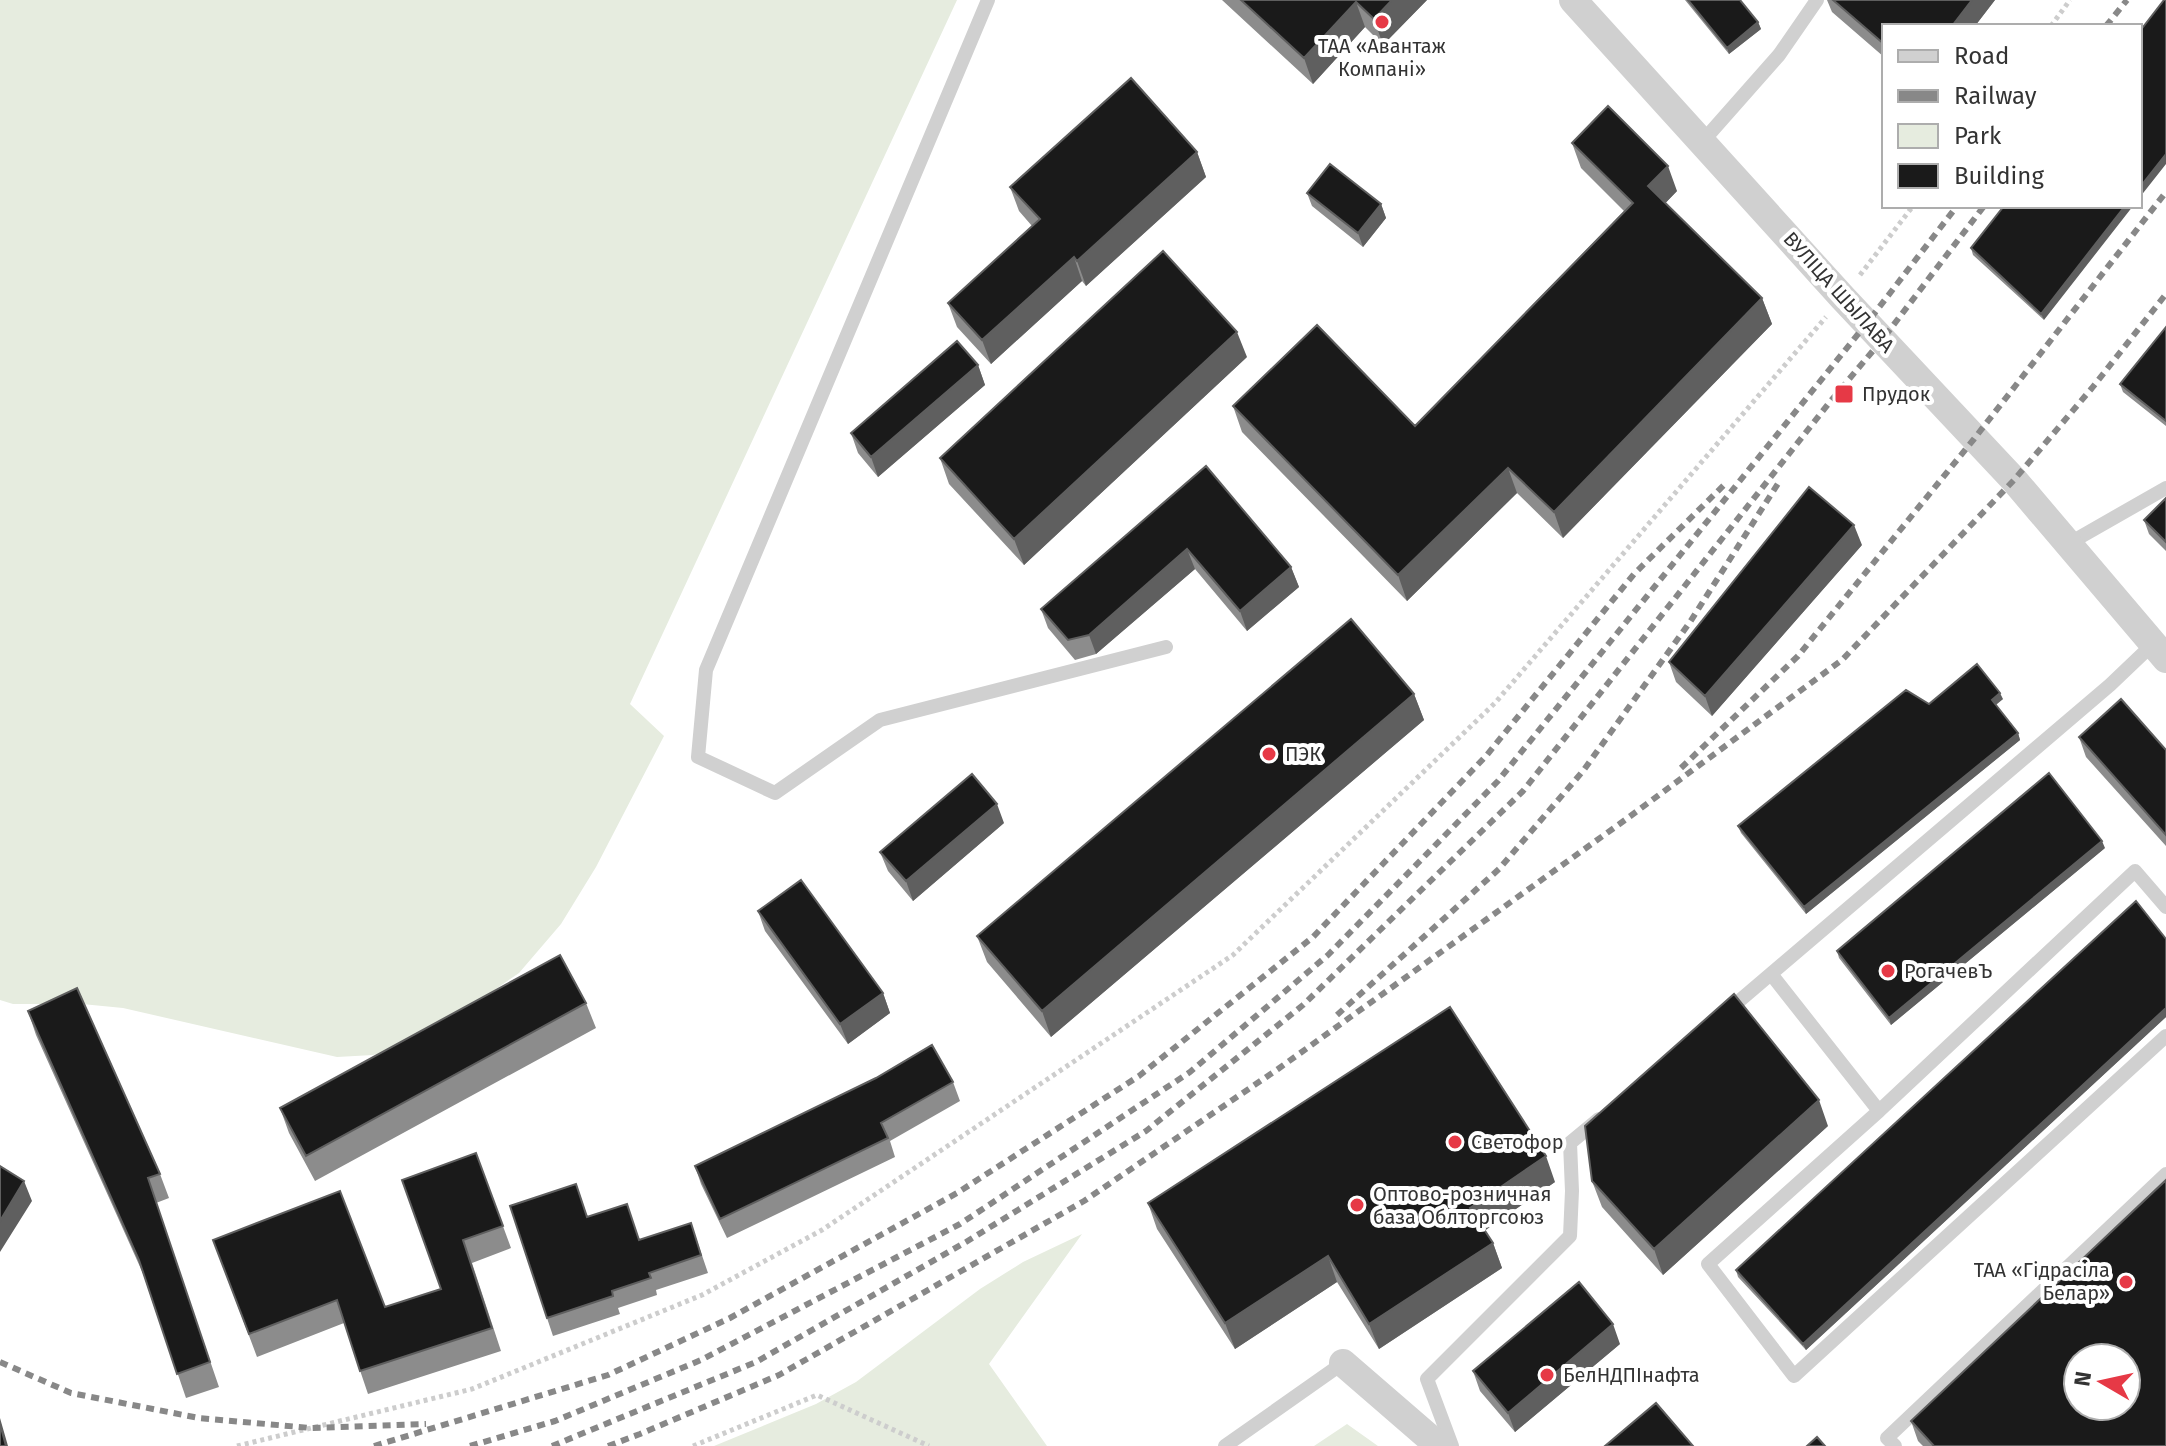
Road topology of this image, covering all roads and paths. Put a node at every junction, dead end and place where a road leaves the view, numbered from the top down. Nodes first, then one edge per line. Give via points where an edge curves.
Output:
1 (988, 0) edge
2 (1573, 0) edge
3 (1817, 0) edge
4 (2070, 0) edge
5 (2052, 24) edge
6 (1703, 141) junction
7 (1911, 208) edge
8 (1843, 298) junction
9 (2166, 488) edge
10 (2068, 544) junction
11 (1166, 647) dead end
12 (2160, 652) edge
13 (2166, 907) edge
14 (1771, 974) junction
15 (1712, 1024) edge
16 (2166, 1036) edge
17 (1879, 1111) junction
18 (1606, 1113) edge
19 (2166, 1174) edge
20 (1343, 1363) joint
21 (237, 1446) edge
22 (693, 1446) edge
23 (929, 1446) edge
24 (1225, 1446) edge
25 (1439, 1446) edge
26 (1452, 1446) edge
27 (1895, 1446) edge

1 - 11 lane via 706,670 698,757 775,793 880,720
2 - 6 street, ВУЛІЦА ШЫЛАВА
3 - 6 lane via 1779,55
4 - 5 path
6 - 8 street, ВУЛІЦА ШЫЛАВА
7 - 8 path
8 - 10 street, ВУЛІЦА ШЫЛАВА
8 - 21 path via 1495,703 1233,955 822,1230 702,1295 472,1389
9 - 10 lane
10 - 12 street, ВУЛІЦА ШЫЛАВА
12 - 14 lane via 2110,685
13 - 17 lane via 2135,871
14 - 15 lane
14 - 17 lane
16 - 17 lane via 1794,1376 1708,1264
18 - 26 lane via 1570,1143 1570,1236 1427,1379
19 - 27 lane via 1887,1438
20 - 24 lane
20 - 25 street
22 - 23 path via 817,1395

